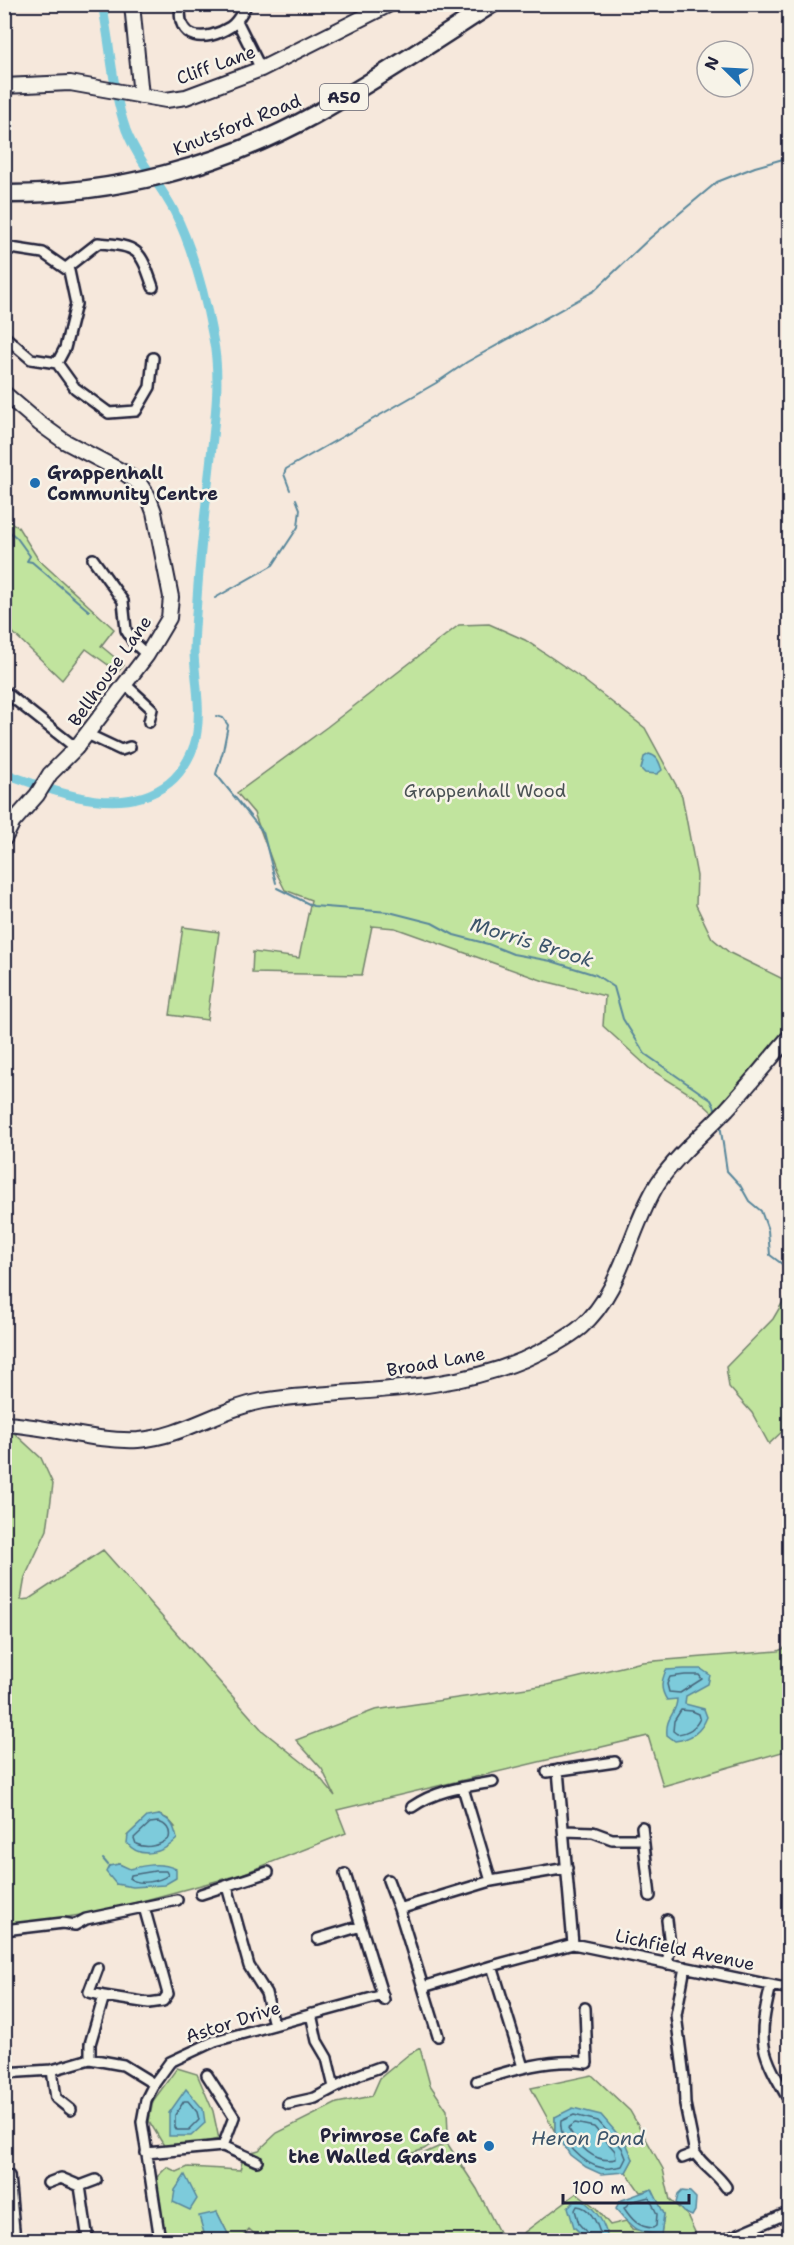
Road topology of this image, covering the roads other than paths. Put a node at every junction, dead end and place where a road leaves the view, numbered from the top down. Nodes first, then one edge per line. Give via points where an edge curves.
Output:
1 (132, 4) edge
2 (181, 4) edge
3 (247, 4) edge
4 (390, 4) edge
5 (492, 4) edge
6 (470, 10) edge
7 (237, 21) junction
8 (261, 69) junction
9 (4, 86) edge
10 (141, 96) junction
11 (4, 194) edge
12 (4, 247) edge
13 (66, 268) junction
14 (153, 287) dead end
15 (4, 336) edge
16 (153, 358) dead end
17 (57, 363) junction
18 (4, 393) edge
19 (93, 559) dead end
20 (147, 655) junction
21 (125, 684) junction
22 (4, 691) edge
23 (149, 722) dead end
24 (87, 734) junction
25 (130, 747) dead end
26 (76, 748) junction
27 (4, 839) edge
28 (789, 1036) edge
29 (4, 1424) edge
30 (615, 1762) dead end
31 (558, 1770) junction
32 (547, 1772) dead end
33 (493, 1782) dead end
34 (463, 1788) junction
35 (412, 1807) dead end
36 (642, 1827) dead end
37 (565, 1831) junction
38 (643, 1839) junction
39 (567, 1868) junction
40 (268, 1872) dead end
41 (345, 1874) dead end
42 (388, 1880) dead end
43 (491, 1881) junction
44 (227, 1886) junction
45 (201, 1894) dead end
46 (650, 1896) dead end
47 (177, 1900) dead end
48 (144, 1907) junction
49 (399, 1909) junction
50 (667, 1920) dead end
51 (361, 1926) junction
52 (4, 1930) edge
53 (318, 1939) dead end
54 (573, 1944) junction
55 (667, 1964) junction
56 (492, 1966) junction
57 (685, 1967) junction
58 (98, 1968) dead end
59 (771, 1985) junction
60 (423, 1988) junction
61 (789, 1989) edge
62 (104, 1996) junction
63 (585, 2008) dead end
64 (311, 2014) junction
65 (274, 2025) junction
66 (438, 2036) dead end
67 (90, 2059) junction
68 (380, 2067) dead end
69 (523, 2067) junction
70 (52, 2070) junction
71 (4, 2073) edge
72 (207, 2075) dead end
73 (477, 2081) dead end
74 (154, 2084) junction
75 (334, 2087) junction
76 (789, 2102) edge
77 (288, 2104) dead end
78 (71, 2110) dead end
79 (223, 2146) junction
80 (146, 2153) junction
81 (695, 2153) junction
82 (682, 2158) dead end
83 (258, 2161) dead end
84 (9, 2176) dead end
85 (96, 2180) dead end
86 (48, 2183) dead end
87 (80, 2186) junction
88 (726, 2187) dead end
89 (789, 2212) edge
90 (15, 2241) edge
91 (88, 2241) edge
92 (160, 2241) edge
93 (725, 2241) edge

1 - 10 street
2 - 7 street via 182,23 197,38 231,27
3 - 7 street
4 - 8 street, Cliff Lane
5 - 6 highway, Knutsford Road / A50
6 - 11 highway, Knutsford Road / A50 via 313,116 240,149 134,181 57,193
7 - 8 street
8 - 10 street, Cliff Lane via 186,98
9 - 10 street, Cliff Lane via 70,83
12 - 13 street via 43,253
13 - 14 street via 98,243 126,245 142,257
13 - 17 street via 76,304 65,348
15 - 17 street via 31,359
16 - 17 street via 150,387 136,411 109,413 75,388
18 - 20 street, Bellhouse Lane via 64,441 139,483 148,496 171,597 169,618
19 - 20 street via 123,601 126,630
20 - 21 street, Bellhouse Lane
21 - 23 street via 152,708
21 - 24 street, Bellhouse Lane
22 - 26 street
24 - 25 street via 121,750
24 - 26 street, Bellhouse Lane
26 - 27 street, Bellhouse Lane via 50,774
28 - 29 street, Broad Lane via 659,1182 617,1273 593,1314 571,1335 535,1354 459,1380 263,1401 236,1407 178,1432 150,1438 115,1439
30 - 31 street
31 - 32 street
31 - 37 street
33 - 34 street
34 - 35 street via 436,1793
34 - 43 street
36 - 38 street
37 - 38 street via 593,1832 612,1839
37 - 39 street
38 - 46 street
39 - 43 street
39 - 54 street
40 - 44 street
41 - 51 street, Astor Drive
42 - 49 street
43 - 49 street
44 - 45 street
44 - 65 street via 249,1966 266,1993
47 - 48 street
48 - 52 street via 86,1919 75,1925
48 - 62 street via 168,1994 163,2001 149,2003
49 - 60 street
50 - 55 street
51 - 53 street
51 - 64 street, Astor Drive via 384,1997
54 - 55 street, Lichfield Avenue
54 - 56 street
55 - 57 street, Lichfield Avenue
56 - 60 street
56 - 69 street
57 - 59 street, Lichfield Avenue
57 - 81 street via 676,2022
58 - 62 street via 89,1992
59 - 61 street, Lichfield Avenue
59 - 76 street via 762,2046
60 - 66 street
62 - 67 street via 90,2044
63 - 69 street via 587,2063
64 - 65 street, Astor Drive
64 - 75 street
65 - 74 street, Astor Drive via 215,2041 188,2053 170,2062
67 - 70 street
67 - 74 street via 123,2065
68 - 75 street
69 - 73 street
70 - 71 street
70 - 78 street via 56,2098
72 - 79 street via 234,2117
74 - 80 street, Astor Drive via 142,2122
75 - 77 street via 315,2098
79 - 80 street
79 - 83 street
80 - 92 street, Astor Drive
81 - 82 street
81 - 88 street
84 - 90 street
85 - 87 street
86 - 87 street via 61,2178
87 - 91 street
89 - 93 street

